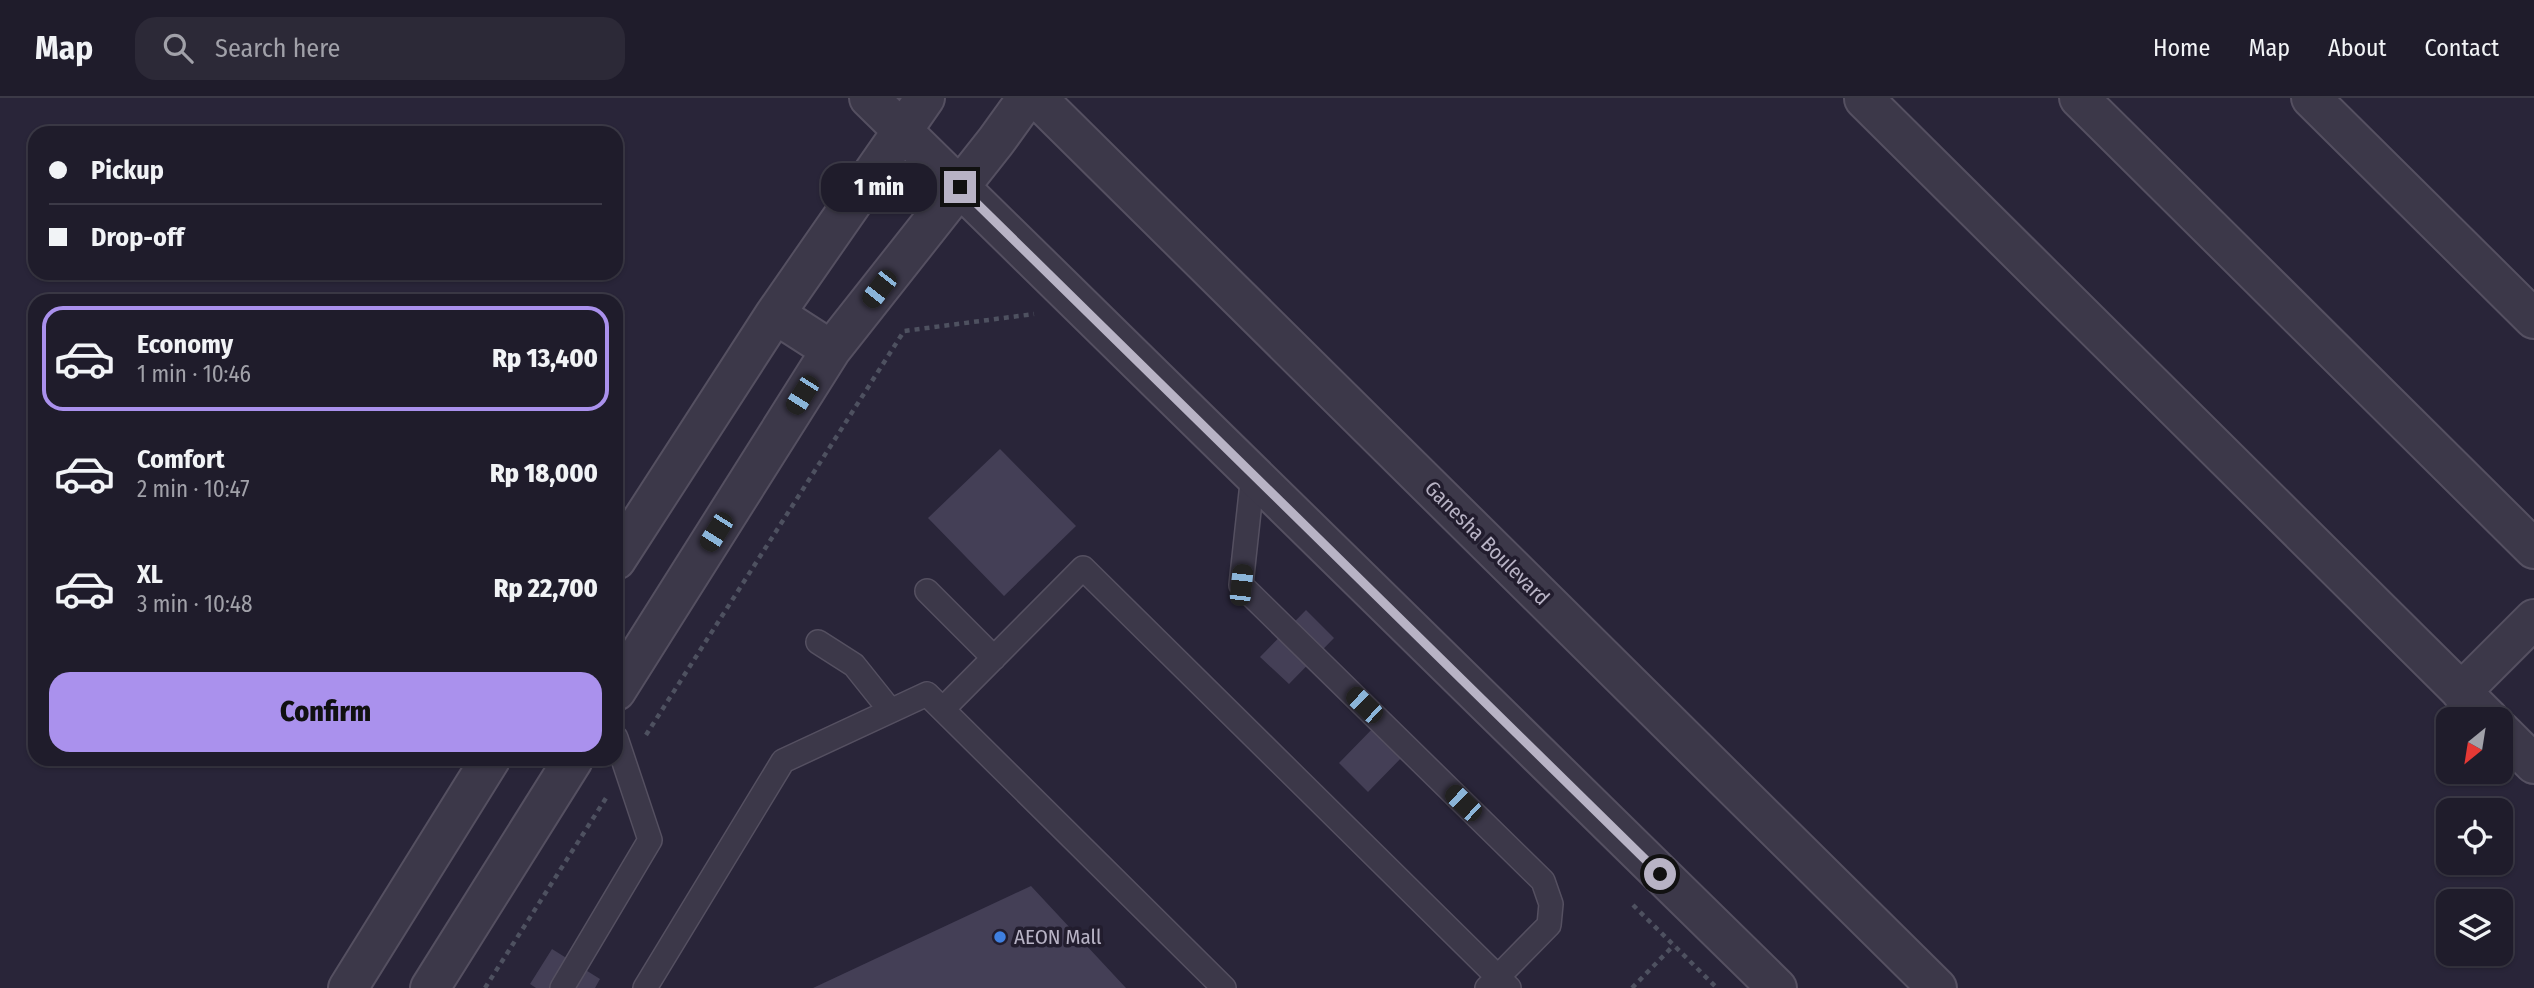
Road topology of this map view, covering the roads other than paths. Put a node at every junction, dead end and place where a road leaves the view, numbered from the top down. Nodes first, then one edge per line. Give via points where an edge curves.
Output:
1 (869, 98) edge
2 (925, 98) edge
3 (1027, 98) edge
4 (1037, 98) edge
5 (2079, 98) edge
6 (2311, 98) edge
7 (1864, 99) edge
8 (901, 129) junction
9 (960, 187) junction
10 (775, 314) junction
11 (2534, 320) edge
12 (831, 350) junction
13 (1253, 474) junction
14 (623, 549) edge
15 (2534, 550) edge
16 (927, 591) dead end
17 (2534, 619) edge
18 (818, 642) dead end
19 (994, 658) junction
20 (623, 680) edge
21 (2461, 692) junction
22 (2477, 707) edge
23 (943, 709) junction
24 (890, 710) junction
25 (2513, 743) edge
26 (623, 759) edge
27 (2534, 764) edge
28 (485, 766) edge
29 (569, 766) edge
30 (1498, 984) edge
31 (350, 987) edge
32 (430, 988) edge
33 (562, 988) edge
34 (645, 988) edge
35 (1224, 988) edge
36 (1777, 988) edge
37 (1937, 988) edge

1 - 8 street
2 - 8 street
3 - 9 street
4 - 37 street, Ganesha Boulevard
5 - 15 street
6 - 11 street
7 - 21 street
8 - 9 street
8 - 10 street
9 - 12 street
9 - 13 street
10 - 12 street
10 - 14 street
12 - 20 street
13 - 30 lane via 1241,585 1543,881 1551,904 1549,925
13 - 36 street
16 - 19 lane
17 - 21 street
18 - 24 lane via 854,665
19 - 23 lane
19 - 30 lane via 1083,568
21 - 22 street
23 - 24 lane via 927,694
23 - 35 lane
24 - 34 lane via 783,761
25 - 27 street
26 - 33 lane via 650,840
28 - 31 street
29 - 32 street

